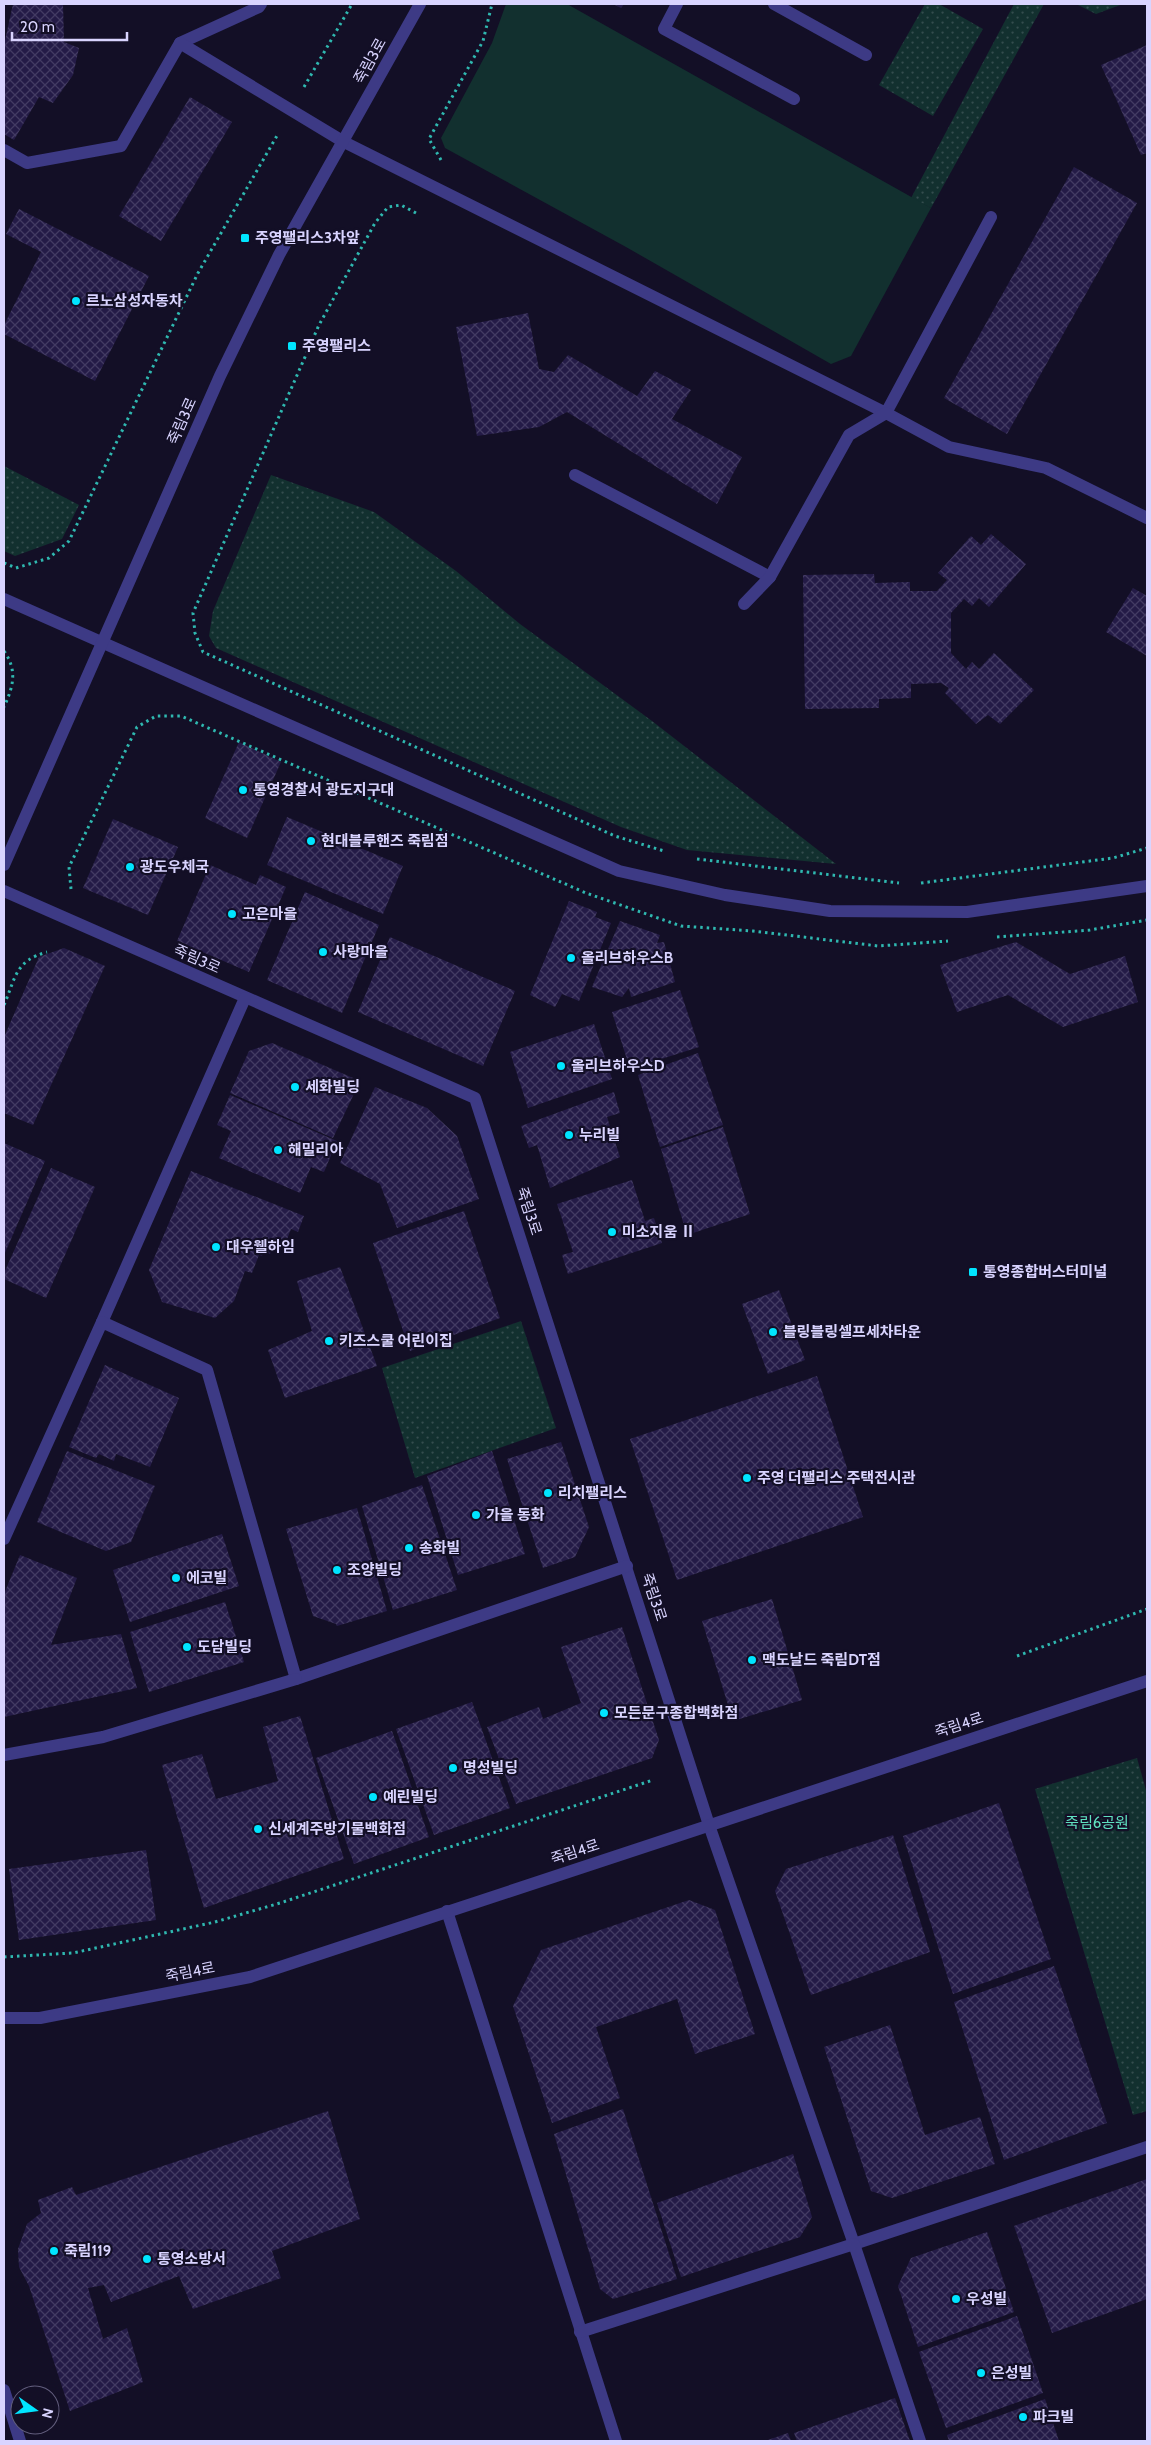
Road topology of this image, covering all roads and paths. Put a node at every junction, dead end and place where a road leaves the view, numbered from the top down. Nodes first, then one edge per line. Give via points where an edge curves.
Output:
1 (261, 4) edge
2 (352, 4) edge
3 (420, 4) edge
4 (492, 4) edge
5 (677, 4) edge
6 (774, 4) edge
7 (180, 43) junction
8 (866, 55) dead end
9 (304, 88) dead end
10 (794, 99) dead end
11 (280, 130) dead end
12 (344, 142) junction
13 (4, 150) edge
14 (442, 162) dead end
15 (416, 213) dead end
16 (991, 217) dead end
17 (886, 413) junction
18 (575, 475) dead end
19 (1147, 518) edge
20 (4, 563) edge
21 (770, 577) junction
22 (4, 599) edge
23 (744, 604) dead end
24 (102, 642) junction
25 (4, 651) edge
26 (4, 707) edge
27 (1147, 848) edge
28 (666, 852) dead end
29 (693, 858) dead end
30 (4, 865) edge
31 (901, 883) dead end
32 (911, 884) dead end
33 (1147, 886) edge
34 (4, 891) edge
35 (47, 952) dead end
36 (245, 998) junction
37 (4, 1006) edge
38 (102, 1322) junction
39 (4, 1539) edge
40 (627, 1566) junction
41 (1147, 1610) edge
42 (1017, 1656) dead end
43 (296, 1679) junction
44 (1147, 1680) edge
45 (4, 1755) edge
46 (653, 1780) dead end
47 (709, 1825) junction
48 (447, 1911) junction
49 (4, 1957) edge
50 (4, 2018) edge
51 (1147, 2147) edge
52 (854, 2244) junction
53 (580, 2332) junction
54 (4, 2390) edge
55 (20, 2441) edge
56 (616, 2441) edge
57 (920, 2441) edge

1 - 7 street
2 - 9 path
3 - 12 street, 죽림3로
4 - 14 path via 483,41 429,139
5 - 10 street via 664,29
6 - 8 street
7 - 12 street
7 - 13 street via 121,146 27,163
11 - 20 path via 198,273 69,541 49,558 16,568
12 - 17 street
12 - 24 street, 죽림3로 via 280,255 220,376
15 - 28 path via 400,204 388,207 318,325 193,613 195,633 203,652 615,836
16 - 17 street
17 - 19 street via 949,447 1046,468
17 - 21 street via 849,435
18 - 21 street
21 - 23 street
22 - 24 street
24 - 30 street, 죽림3로
24 - 33 street via 619,871 725,895 830,911 967,912
25 - 26 path via 10,659 14,684
27 - 32 path via 1113,858
29 - 31 path
34 - 36 street, 죽림3로
35 - 37 path via 22,963
36 - 38 street
36 - 40 street, 죽림3로 via 475,1098
38 - 39 street
38 - 43 street via 208,1370
40 - 43 street
40 - 47 street, 죽림3로
41 - 42 path
43 - 45 street via 103,1737
44 - 47 street, 죽림4로
46 - 49 path via 215,1922 73,1953
47 - 48 street, 죽림4로
47 - 52 street, 죽림3로
48 - 50 street, 죽림4로 via 250,1977 40,2018
48 - 53 street
51 - 52 street
52 - 53 street
52 - 57 street, 죽림3로
53 - 56 street
54 - 55 street

